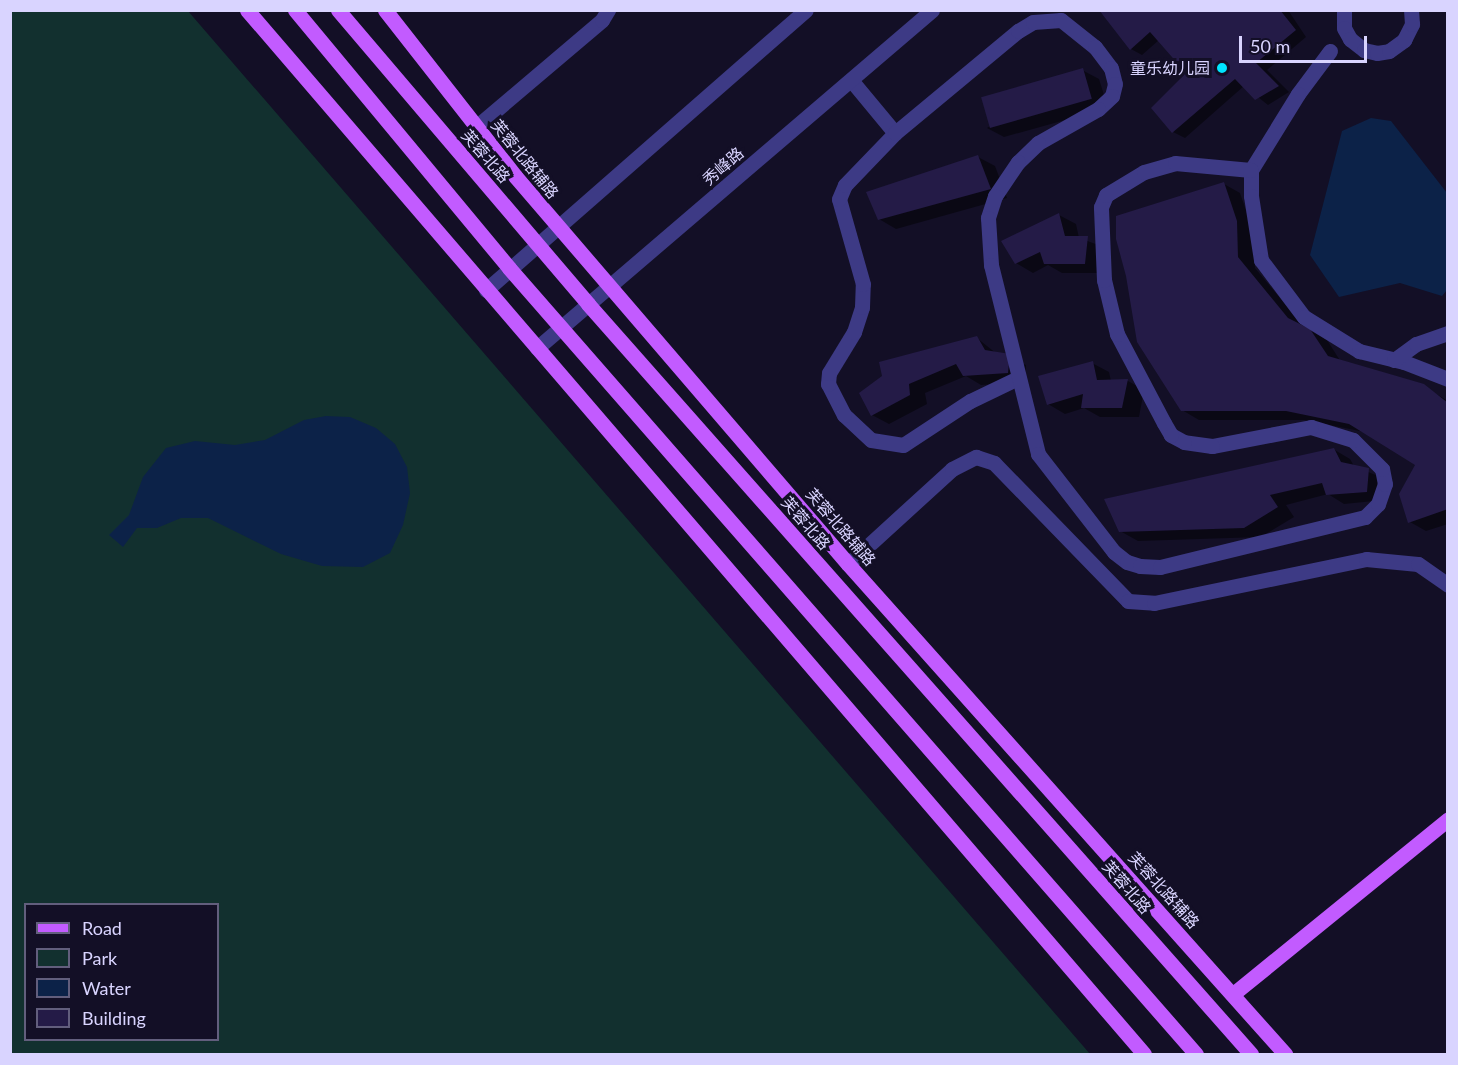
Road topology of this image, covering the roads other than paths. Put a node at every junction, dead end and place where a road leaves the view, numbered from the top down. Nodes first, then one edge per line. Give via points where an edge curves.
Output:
1 (247, 10) edge
2 (295, 10) edge
3 (338, 10) edge
4 (385, 10) edge
5 (608, 10) edge
6 (806, 10) edge
7 (932, 10) edge
8 (1344, 10) edge
9 (1412, 10) edge
10 (1344, 28) junction
11 (1354, 44) junction
12 (1330, 51) junction
13 (851, 80) junction
14 (476, 127) junction
15 (895, 133) junction
16 (1251, 170) junction
17 (557, 225) junction
18 (537, 243) junction
19 (509, 268) junction
20 (609, 286) junction
21 (486, 290) junction
22 (588, 304) junction
23 (561, 328) junction
24 (1448, 333) edge
25 (537, 348) junction
26 (1394, 360) junction
27 (1018, 378) junction
28 (1448, 380) edge
29 (848, 564) junction
30 (1448, 585) edge
31 (1448, 819) edge
32 (1233, 994) junction
33 (1144, 1054) edge
34 (1196, 1054) edge
35 (1251, 1054) edge
36 (1285, 1054) edge

1 - 21 main road
2 - 19 main road
3 - 18 main road, 芙蓉北路
4 - 14 main road, 芙蓉北路辅路
5 - 14 street
6 - 17 street
7 - 13 street, 秀峰路
8 - 10 street
9 - 11 street via 1410,30 1395,48 1370,52
10 - 11 street
10 - 12 street
11 - 12 street
12 - 16 street
13 - 15 street
13 - 20 street, 秀峰路
14 - 17 main road, 芙蓉北路辅路
15 - 27 street via 841,192 841,208 863,284 862,308 854,332 829,373 832,395 844,414 871,440 903,445 986,392
15 - 27 street via 1033,22 1061,20 1071,25 1111,68 1115,84 1112,96 1098,109 1038,143 1018,162 995,196 988,218 991,265
16 - 26 street via 1251,196 1262,260 1297,308 1304,317 1359,351
16 - 27 street via 1174,163 1144,172 1106,195 1101,207 1104,280 1117,334 1164,423 1172,435 1184,442 1212,446 1311,427 1353,440 1382,469 1385,484 1378,504 1365,517 1160,567 1126,562 1038,454
17 - 18 street
17 - 20 main road, 芙蓉北路辅路
18 - 19 street
18 - 22 main road, 芙蓉北路
19 - 21 street
19 - 23 main road
20 - 22 street, 秀峰路
20 - 29 main road, 芙蓉北路辅路
21 - 25 main road
22 - 23 street, 秀峰路
22 - 35 main road, 芙蓉北路
23 - 25 street, 秀峰路
23 - 34 main road
24 - 26 street via 1416,344
25 - 33 main road
26 - 28 street
29 - 30 street via 952,469 976,457 994,463 1128,601 1154,603 1366,559 1418,564
29 - 32 main road, 芙蓉北路辅路
31 - 32 main road
32 - 36 main road, 芙蓉北路辅路

